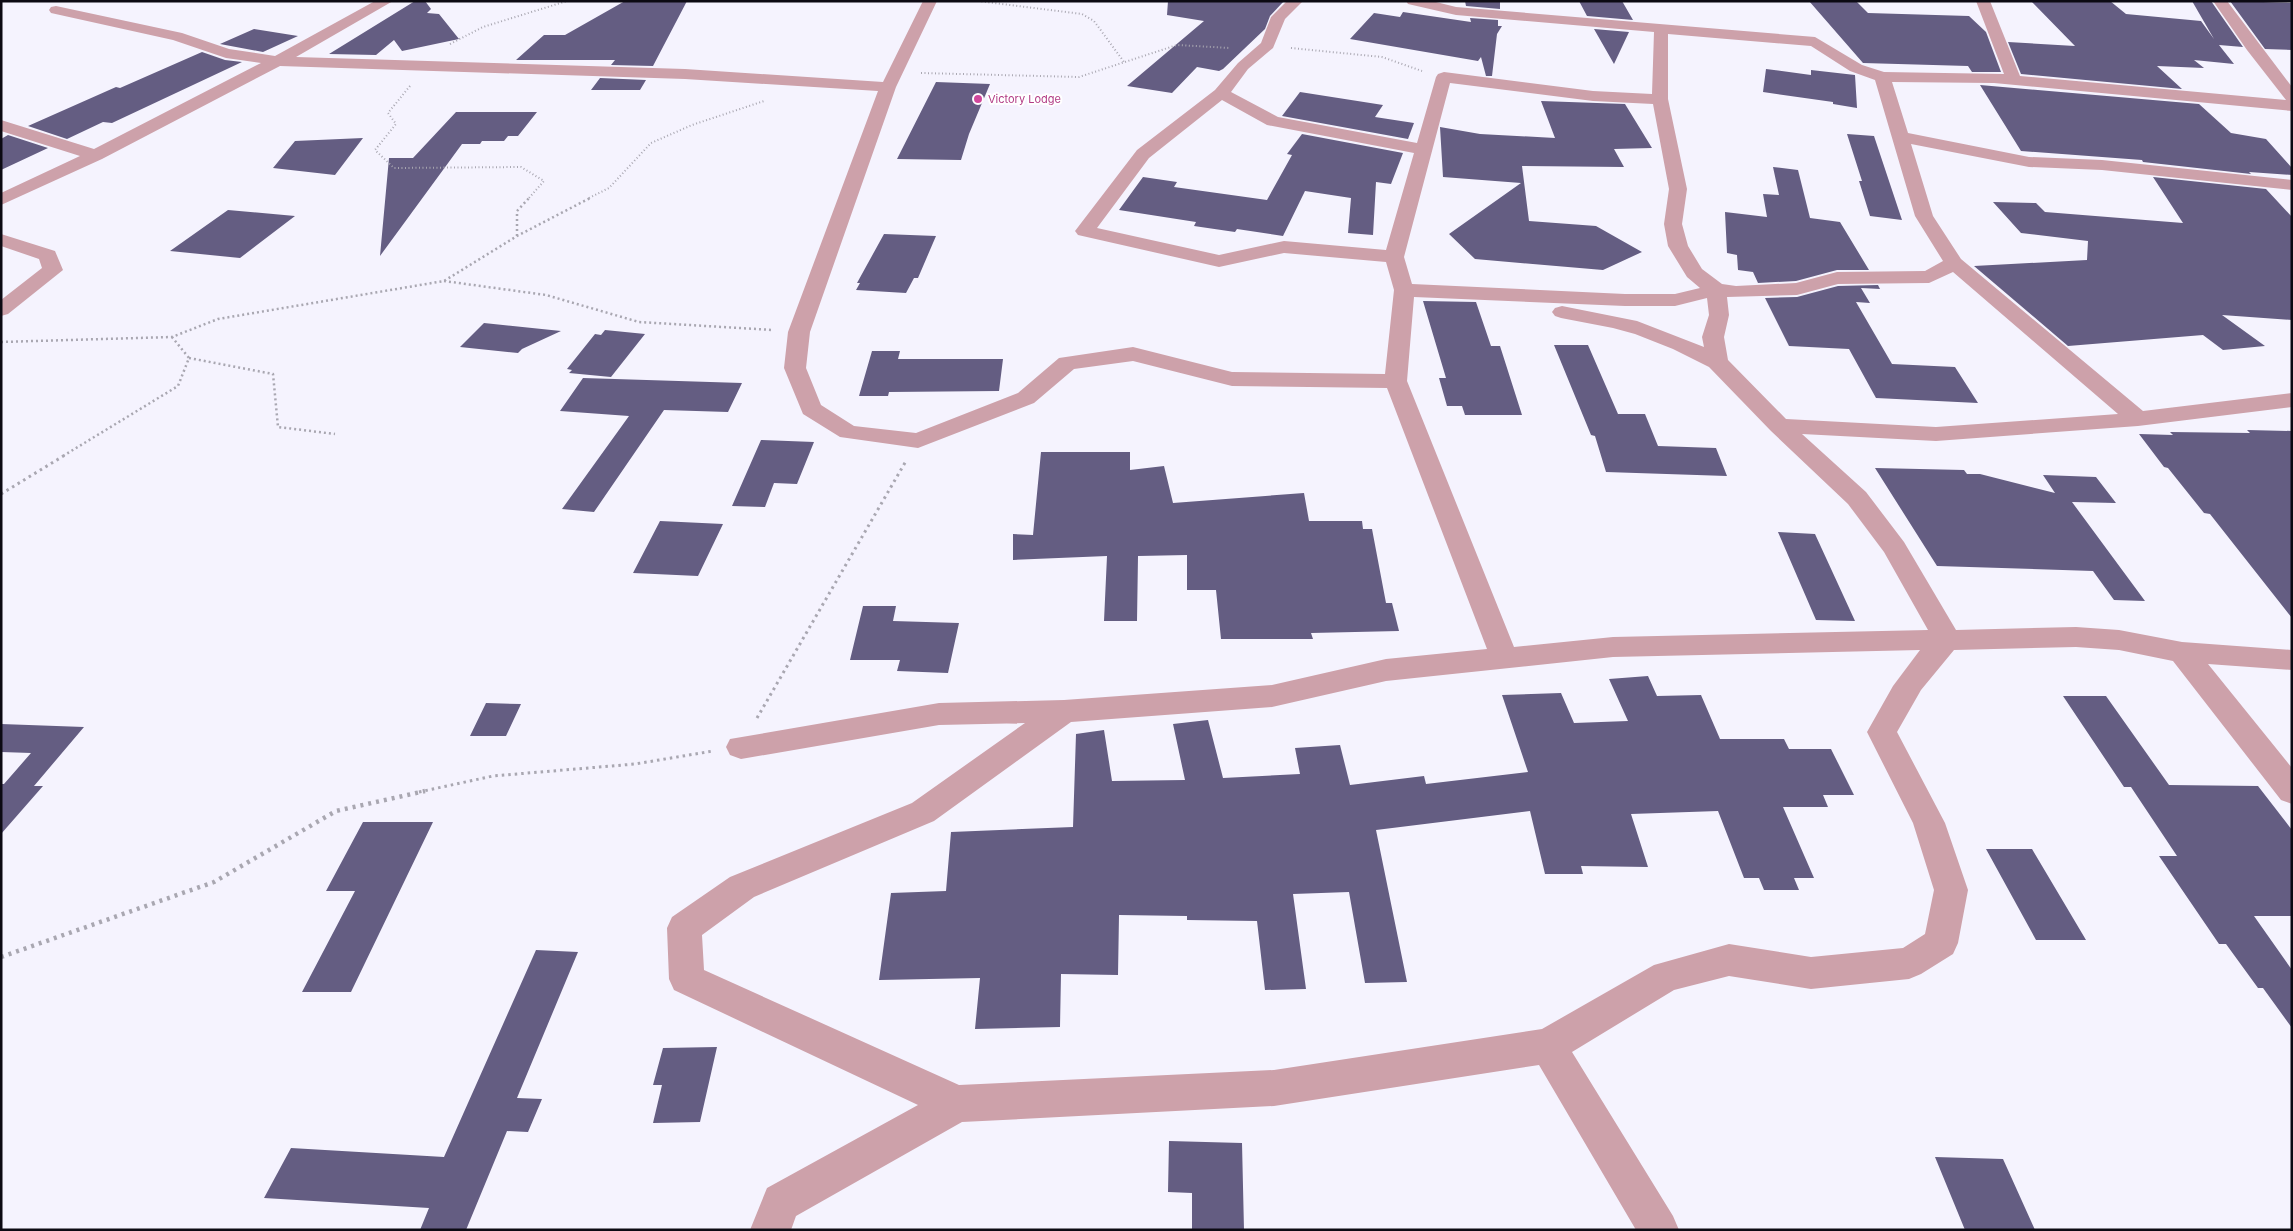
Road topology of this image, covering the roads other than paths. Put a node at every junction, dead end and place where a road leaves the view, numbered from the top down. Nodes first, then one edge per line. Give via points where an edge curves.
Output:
1 (386, 1) edge
2 (930, 1) edge
3 (1296, 1) edge
4 (1413, 1) edge
5 (1983, 1) edge
6 (2220, 1) edge
7 (56, 10) dead end
8 (1661, 30) junction
9 (278, 61) junction
10 (2263, 62) junction
11 (2282, 64) dead end
12 (1882, 77) junction
13 (891, 80) junction
14 (2014, 80) junction
15 (1221, 93) junction
16 (2292, 98) edge
17 (1660, 99) junction
18 (2292, 106) edge
19 (1, 125) edge
20 (1900, 137) junction
21 (1424, 150) junction
22 (96, 155) junction
23 (2292, 185) edge
24 (1, 200) edge
25 (1, 240) edge
26 (1394, 257) junction
27 (1954, 263) junction
28 (1404, 290) junction
29 (1716, 290) junction
30 (1526, 297) junction
31 (1, 310) edge
32 (1717, 362) junction
33 (1396, 381) junction
34 (2292, 400) edge
35 (2138, 419) junction
36 (1779, 426) junction
37 (1947, 639) junction
38 (2182, 652) junction
39 (1504, 657) junction
40 (2292, 660) edge
41 (1064, 711) junction
42 (741, 747) road end
43 (2292, 792) edge
44 (1548, 1046) junction
45 (958, 1104) junction
46 (770, 1230) edge
47 (1659, 1230) edge

1 - 9 street
2 - 13 street
3 - 15 street via 1278,17 1268,45 1243,66
4 - 8 street via 1456,10
5 - 14 street
6 - 10 street
7 - 9 street via 177,36 226,53
8 - 12 street via 1814,42 1856,68
8 - 17 street
9 - 13 street via 686,74 808,82
9 - 22 street
10 - 11 street
10 - 16 street
12 - 14 street
12 - 20 street
13 - 33 street via 799,332 794,368 811,409 848,432 918,441 1026,398 1067,363 1133,354 1232,379
14 - 18 street
15 - 21 street via 1273,121
15 - 26 street via 1143,154 1085,232 1219,261 1284,247
17 - 21 street via 1593,96 1444,77
17 - 29 street via 1678,189 1673,224 1678,246 1694,273
19 - 22 street
20 - 23 street via 2029,162 2102,165
20 - 27 street via 1924,216
21 - 26 street
22 - 24 street
25 - 31 street via 48,255 53,270
26 - 28 street
27 - 29 street via 1929,277 1837,278 1797,289
27 - 35 street
28 - 30 street
28 - 33 street
29 - 30 street via 1675,300
29 - 32 street via 1719,315 1712,337
30 - 32 street via 1565,313 1646,331
32 - 36 street
33 - 39 street
34 - 35 street
35 - 36 street via 1936,434
36 - 37 street via 1858,498 1895,548
37 - 38 street via 2076,637 2119,640
37 - 39 street via 1613,647
37 - 44 street via 1919,669 1892,710 1882,732 1929,824 1951,890 1941,943 1909,963 1811,973 1729,960 1666,976
38 - 40 street
38 - 43 street
39 - 41 street via 1386,670 1272,696
41 - 42 street via 939,714
41 - 45 street via 923,812 742,887 684,928 687,979
44 - 45 street via 1274,1088
44 - 47 street
45 - 46 street via 781,1202

